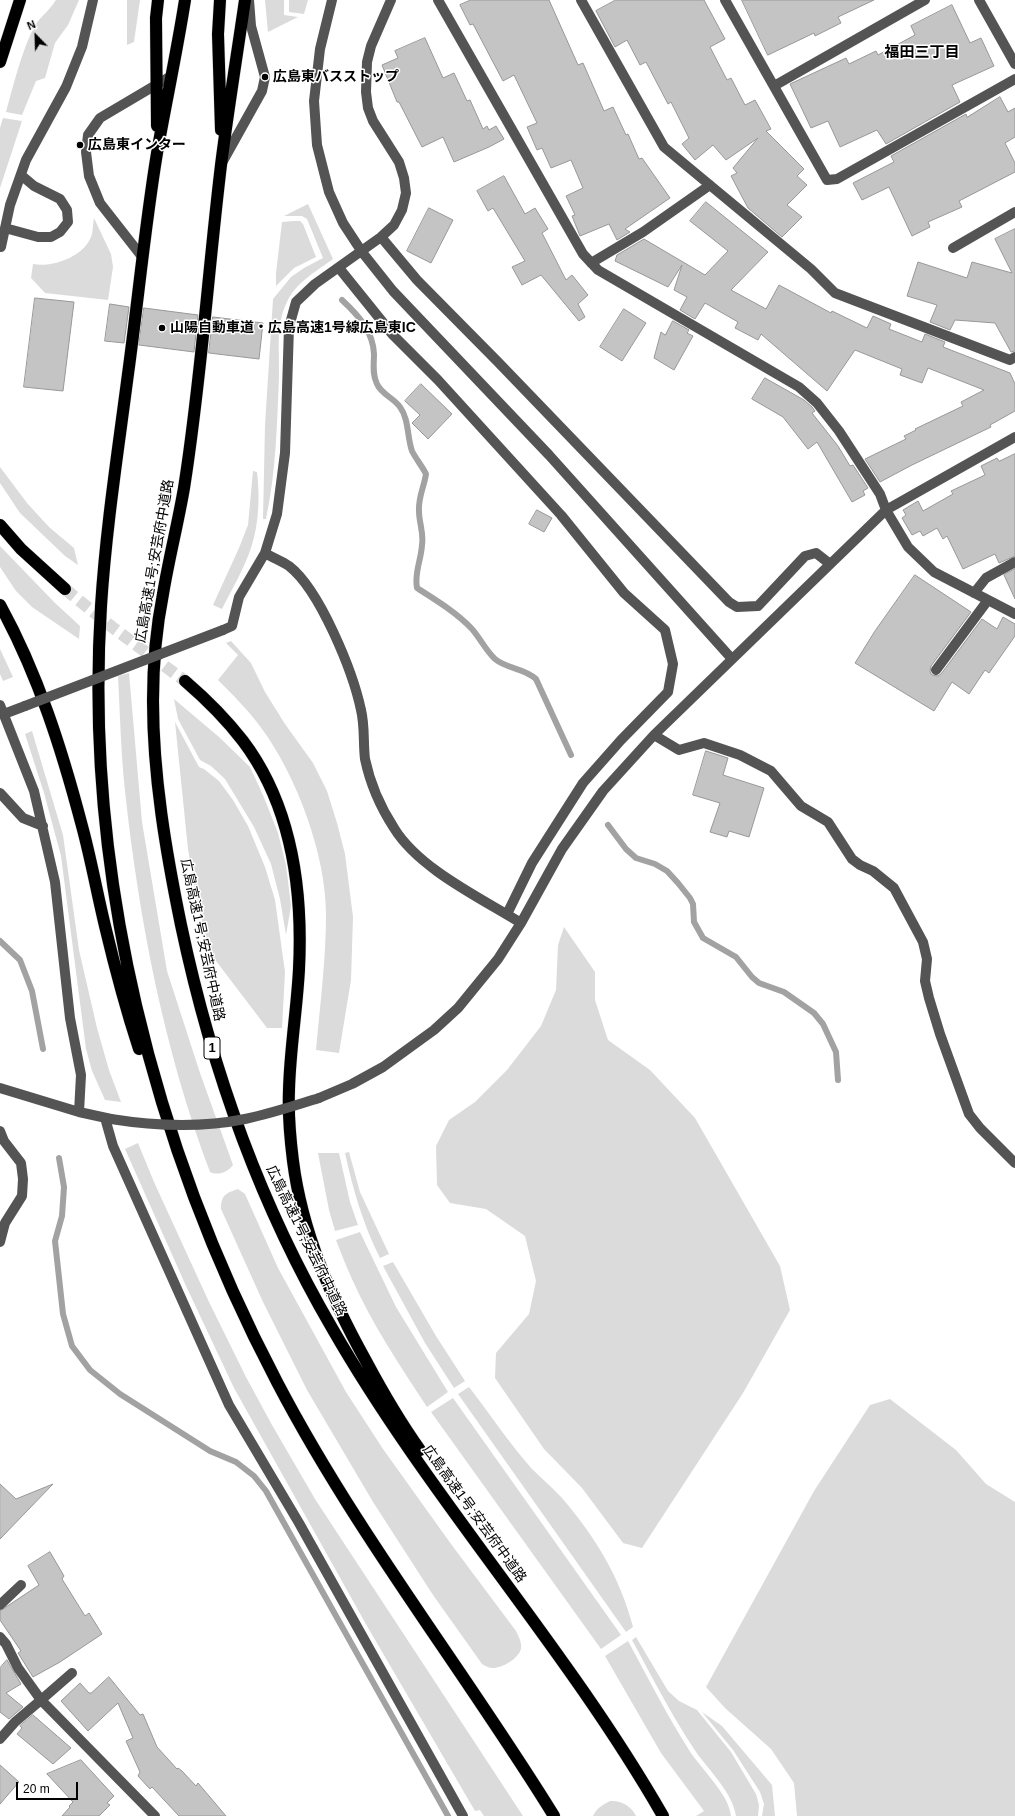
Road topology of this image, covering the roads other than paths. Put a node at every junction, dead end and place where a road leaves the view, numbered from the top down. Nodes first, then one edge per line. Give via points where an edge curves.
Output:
1 (20, 0) edge
2 (93, 0) edge
3 (158, 0) edge
4 (185, 0) edge
5 (220, 0) edge
6 (245, 0) edge
7 (249, 0) edge
8 (332, 0) edge
9 (391, 0) edge
10 (438, 0) edge
11 (581, 0) edge
12 (725, 0) edge
13 (925, 0) edge
14 (979, 0) edge
15 (0, 62) edge
16 (1015, 64) edge
17 (171, 76) junction
18 (1015, 79) edge
19 (156, 84) junction
20 (774, 86) junction
21 (157, 155) junction
22 (222, 163) junction
23 (21, 175) junction
24 (710, 185) junction
25 (1015, 212) edge
26 (5, 228) junction
27 (381, 237) junction
28 (1, 247) edge
29 (953, 248) dead end
30 (362, 252) junction
31 (142, 258) junction
32 (591, 263) junction
33 (339, 268) junction
34 (1015, 357) edge
35 (1015, 437) edge
36 (886, 510) junction
37 (0, 525) edge
38 (265, 553) junction
39 (1015, 562) edge
40 (830, 564) junction
41 (65, 589) tunnel mouth
42 (974, 593) junction
43 (988, 600) junction
44 (0, 605) edge
45 (1015, 614) edge
46 (732, 659) junction
47 (936, 670) dead end
48 (185, 681) tunnel mouth
49 (2, 710) edge
50 (654, 735) junction
51 (0, 793) edge
52 (43, 826) junction
53 (507, 914) junction
54 (521, 923) junction
55 (0, 1088) edge
56 (79, 1112) junction
57 (108, 1119) junction
58 (0, 1131) edge
59 (1015, 1163) edge
60 (194, 1200) junction
61 (0, 1242) edge
62 (21, 1585) dead end
63 (518, 1602) junction
64 (0, 1605) edge
65 (0, 1637) edge
66 (72, 1673) dead end
67 (41, 1700) junction
68 (0, 1739) edge
69 (155, 1816) edge
70 (463, 1816) edge
71 (554, 1816) edge
72 (663, 1816) edge

1 - 15 highway
2 - 23 street via 82,46 66,87 26,160
3 - 19 highway
4 - 17 highway
5 - 22 highway via 218,34
6 - 22 highway
7 - 22 street via 251,26 265,77 262,91
8 - 30 street via 320,49 314,102 317,145 329,192
9 - 27 street via 371,46 367,62 366,92 373,121 399,162 406,194 402,210 394,224
10 - 32 street via 583,254
11 - 24 street via 664,147
12 - 20 street
13 - 20 street
14 - 16 street
17 - 19 street
17 - 21 highway
18 - 20 street via 837,179 827,180
19 - 21 highway
19 - 31 street via 100,118 88,135 86,152 89,176 100,203
21 - 31 highway
22 - 63 highway, 広島高速1号;安芸府中道路 / 1 via 184,489 162,595 155,645 153,702 156,760 174,891 190,968 227,1097 251,1162 299,1267 362,1380
23 - 26 street
23 - 26 street via 34,186 60,199 67,210 68,222 60,232 51,237 38,237
24 - 32 street via 643,232
24 - 34 street via 835,292 1010,360
25 - 29 street
26 - 28 street
27 - 30 street
27 - 40 street via 417,280 729,602 737,607 758,606 805,556 816,553
30 - 33 street
30 - 46 street via 393,291 549,454
31 - 60 highway via 101,609 100,754 114,894 127,964 143,1036
32 - 36 street via 598,270 799,387 818,403 839,431 880,494
33 - 38 street via 315,284 296,302 289,327 285,453 277,514
33 - 53 street via 393,334 506,452 624,593 665,630 674,664 668,692 583,783 532,863
35 - 36 street
36 - 40 street
36 - 42 street via 908,547 934,572
37 - 41 highway via 21,549
38 - 49 street, bridge via 239,597 232,626 25,706
38 - 53 street via 294,572 308,588 329,625 350,671 362,712 365,759 378,800 394,829 420,858
39 - 42 street via 986,578
40 - 46 street
42 - 43 street
43 - 45 street
43 - 47 street
44 - 60 highway via 23,648 54,730 82,826 127,1012
46 - 50 street
48 - 63 highway via 225,719 261,768 286,828 294,859 299,892 300,936 289,1124 299,1195 319,1265 379,1386 411,1438 465,1515
49 - 52 street via 34,791
50 - 54 street via 603,791 562,849
50 - 59 street via 679,750 704,743 740,754 771,771 801,806 828,822 852,859 873,871 894,888 923,942 927,959 925,981 929,998 969,1114
51 - 52 street via 23,818
52 - 56 street via 55,882 70,1018 81,1075
53 - 54 street
54 - 57 street, bridge via 498,959 458,1008 434,1030 383,1067 352,1084 319,1098 244,1120 209,1124 156,1125
55 - 56 street
56 - 57 street
57 - 70 street via 113,1146 229,1405 299,1523
58 - 61 street via 4,1141 21,1163 23,1179 22,1196 5,1223
60 - 71 highway via 245,1318 303,1431 340,1493
62 - 64 street
63 - 72 highway, 広島高速1号;安芸府中道路 / 1 via 608,1727
65 - 67 street
66 - 67 street
67 - 68 street
67 - 69 street

